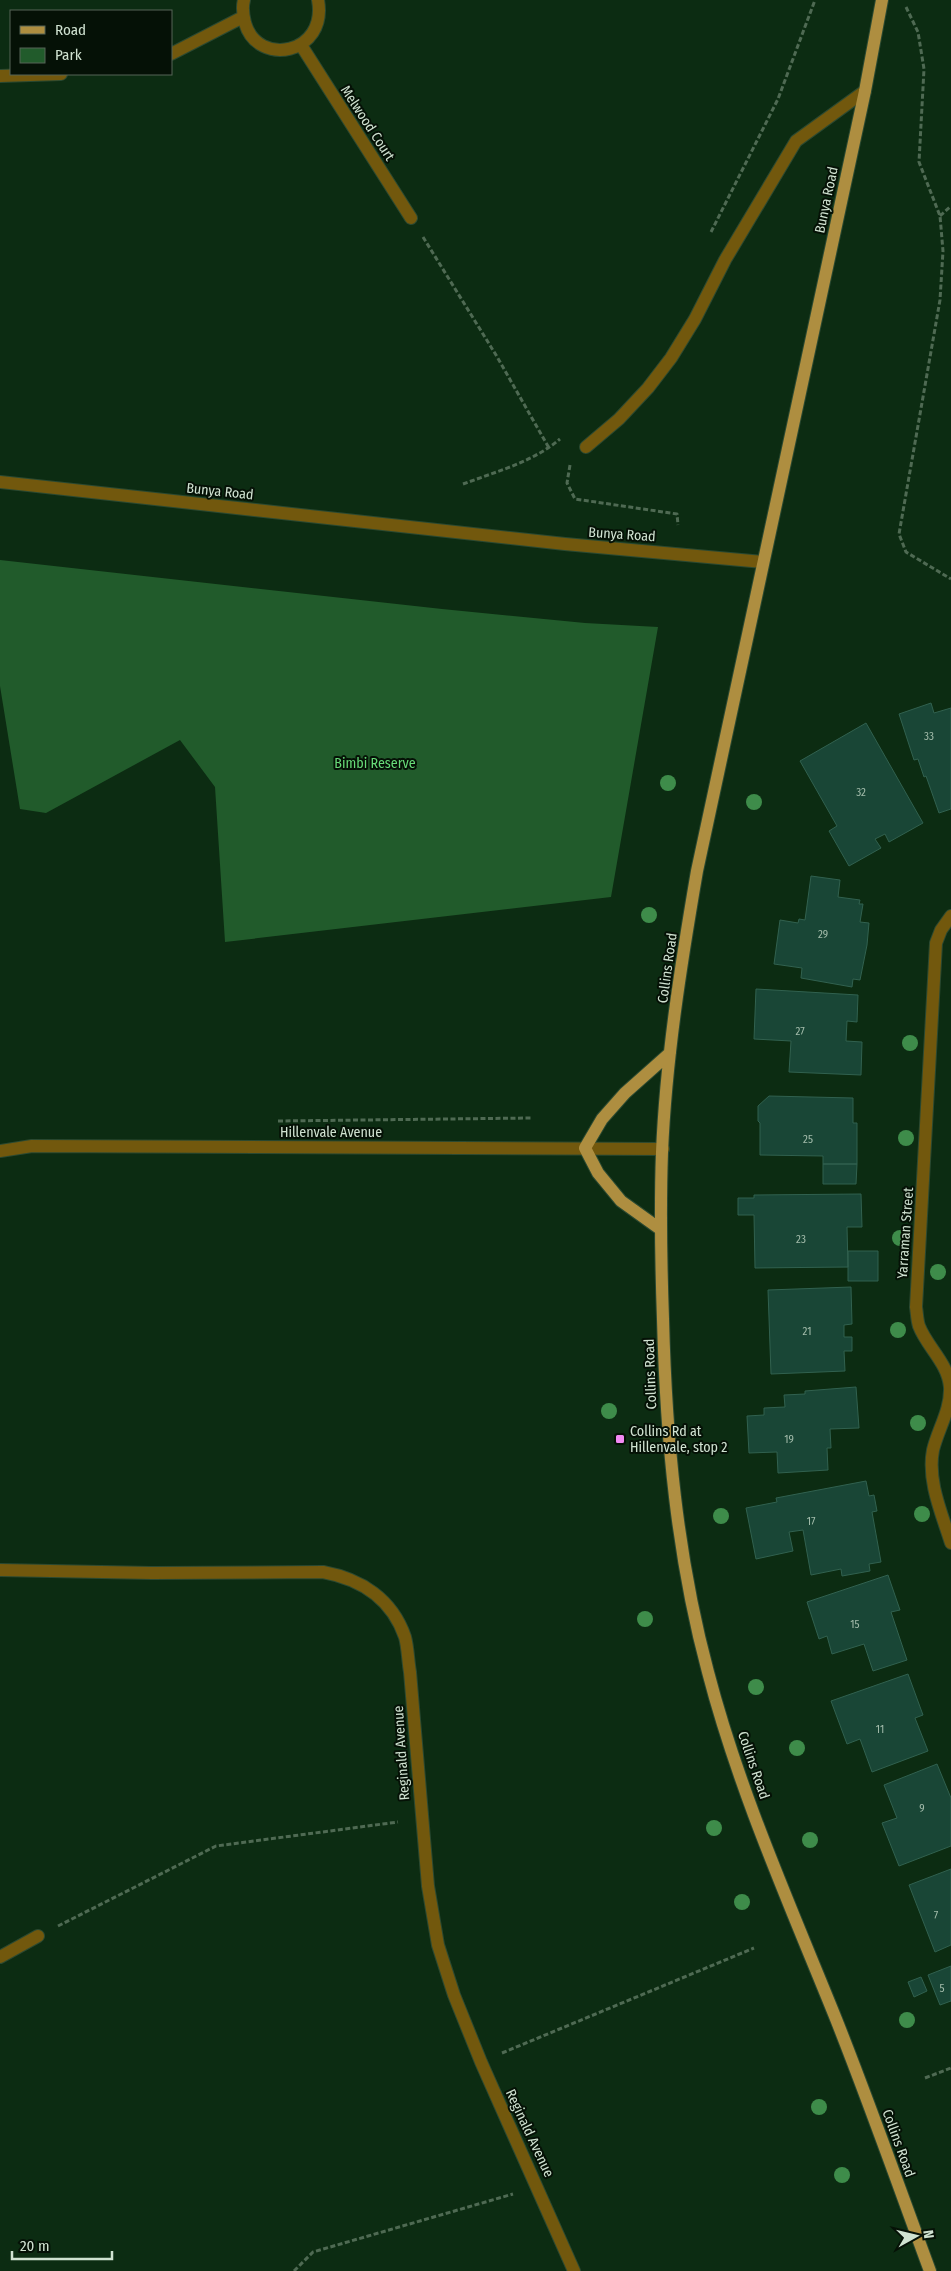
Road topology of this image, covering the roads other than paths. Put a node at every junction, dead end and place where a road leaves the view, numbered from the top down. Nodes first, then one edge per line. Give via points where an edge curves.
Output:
1 (244, 0) edge
2 (318, 0) edge
3 (882, 0) edge
4 (243, 16) junction
5 (300, 45) junction
6 (172, 53) edge
7 (30, 75) edge
8 (0, 76) edge
9 (865, 91) junction
10 (411, 218) road end
11 (586, 447) dead end
12 (0, 482) edge
13 (763, 562) junction
14 (951, 916) edge
15 (670, 1053) junction
16 (585, 1148) junction
17 (662, 1149) junction
18 (0, 1151) edge
19 (660, 1229) junction
20 (951, 1387) edge
21 (951, 1543) edge
22 (0, 1570) edge
23 (38, 1936) road end
24 (0, 1957) edge
25 (574, 2271) edge
26 (930, 2271) edge

1 - 4 street
2 - 5 street via 321,12 318,25 311,37
3 - 9 main road, Bunya Road
4 - 5 street via 246,28 263,45 288,49
4 - 6 street
5 - 10 street, Melwood Court
7 - 8 street
9 - 11 street via 796,141 671,358 619,419
9 - 13 main road, Bunya Road
12 - 13 street, Bunya Road via 565,544
13 - 15 main road, Collins Road via 697,871
14 - 20 street, Yarraman Street via 940,930 936,943 916,1297 919,1325
15 - 16 main road via 625,1093 602,1119
15 - 17 main road, Collins Road
16 - 17 street, Hillenvale Avenue
16 - 18 street, Hillenvale Avenue via 32,1146
16 - 19 main road via 598,1173 621,1201
17 - 19 main road, Collins Road
19 - 26 main road, Collins Road via 669,1443 683,1552 708,1672 758,1823 882,2139
20 - 21 street, Yarraman Street via 948,1409 933,1448 930,1467
22 - 25 street, Reginald Avenue via 323,1572 355,1581 380,1597 405,1638 428,1886 438,1945 480,2062
23 - 24 street

